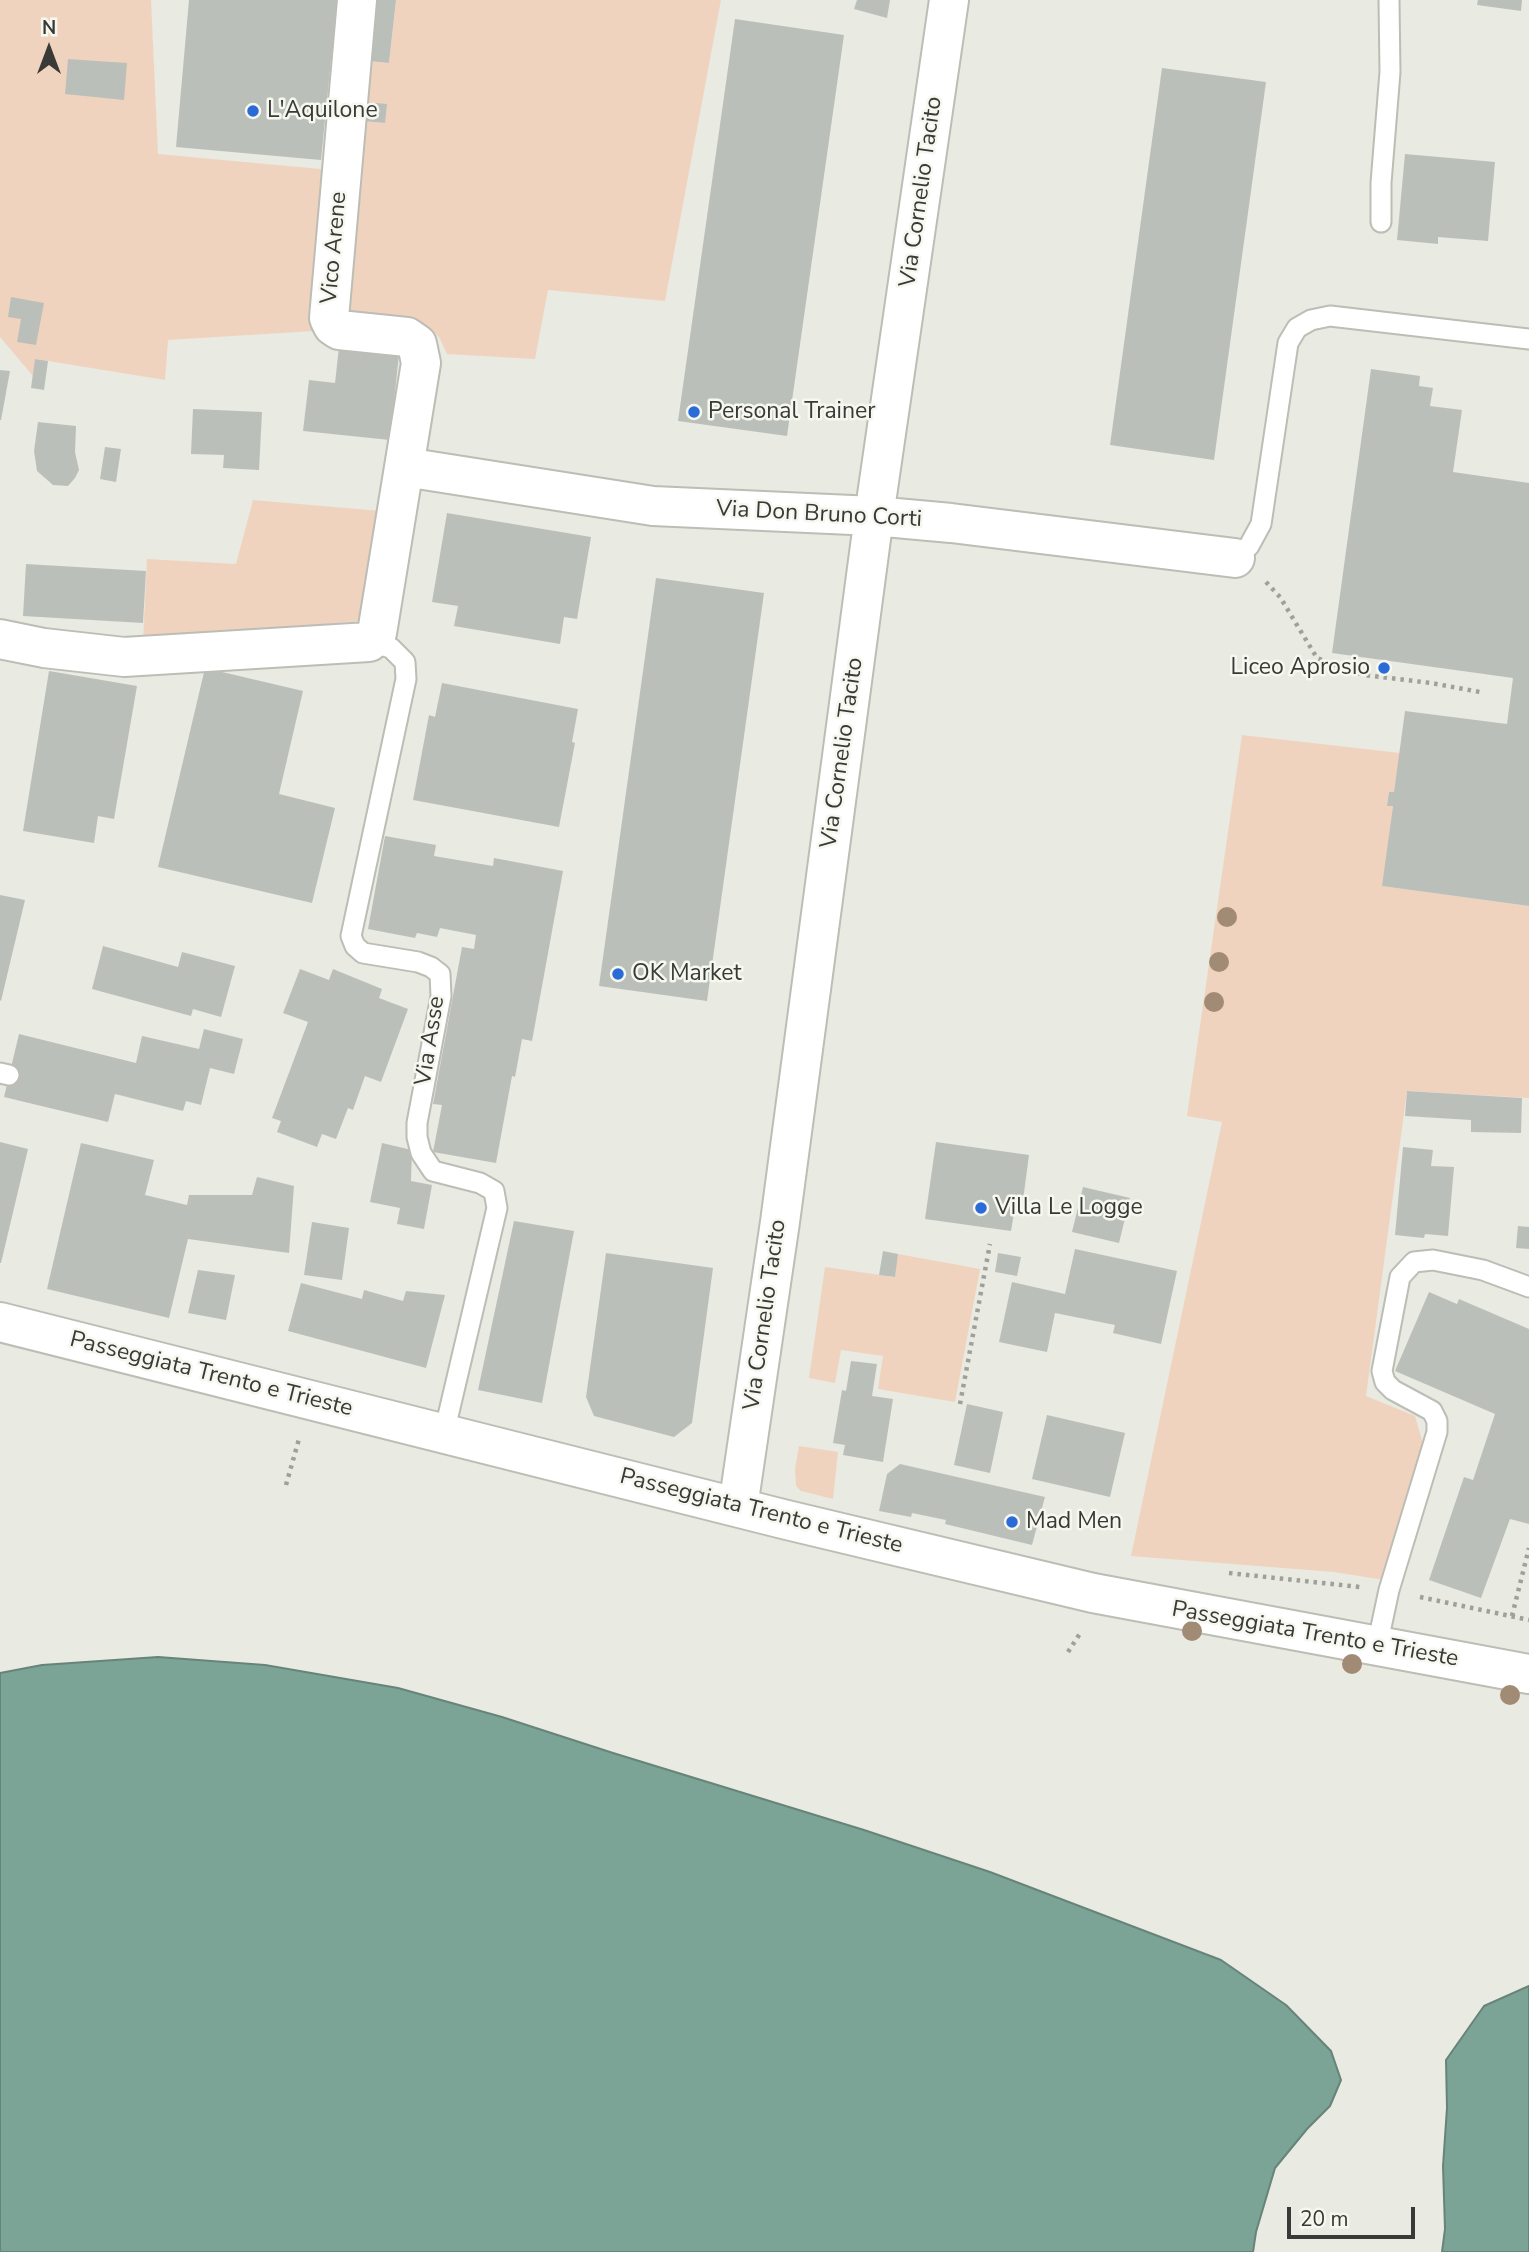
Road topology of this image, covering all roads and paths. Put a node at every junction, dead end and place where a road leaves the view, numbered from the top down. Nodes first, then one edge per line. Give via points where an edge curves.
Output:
1 (357, 0) edge
2 (949, 0) edge
3 (1389, 0) edge
4 (1381, 222) dead end
5 (1529, 340) edge
6 (405, 467) junction
7 (874, 516) junction
8 (1234, 558) junction
9 (0, 639) edge
10 (369, 642) junction
11 (1480, 692) dead end
12 (990, 1244) dead end
13 (1529, 1287) edge
14 (0, 1322) edge
15 (960, 1404) dead end
16 (444, 1433) junction
17 (300, 1435) dead end
18 (286, 1485) dead end
19 (738, 1507) junction
20 (1529, 1548) edge
21 (1389, 1590) junction
22 (1512, 1616) junction
23 (1529, 1620) edge
24 (1087, 1623) dead end
25 (1377, 1646) junction
26 (1068, 1652) dead end
27 (1529, 1674) edge

1 - 6 street, Vico Arene via 328,318 339,330 407,337 416,344 421,363
2 - 7 street, Via Cornelio Tacito
3 - 4 lane via 1390,72
5 - 8 lane via 1330,316 1297,328 1288,343 1261,524 1249,546
6 - 7 street, Via Don Bruno Corti via 653,506
6 - 10 street, Vico Arene via 377,633
7 - 8 street, Via Don Bruno Corti
7 - 19 street, Via Cornelio Tacito
8 - 11 path via 1255,571 1280,597 1317,658 1364,675
9 - 10 street via 124,657
10 - 16 lane, Via Asse via 391,648 405,662 406,679 351,936 363,953 418,962 440,974 441,996 417,1137 433,1171 494,1191 497,1208
12 - 15 path
13 - 21 lane via 1483,1270 1433,1260 1414,1262 1400,1277 1382,1371 1393,1390 1433,1412 1437,1432
14 - 16 street, Passeggiata Trento e Trieste
16 - 19 street, Passeggiata Trento e Trieste
17 - 18 path
19 - 25 street, Passeggiata Trento e Trieste via 1093,1593
20 - 22 path
21 - 22 path
21 - 25 lane
22 - 23 path
24 - 26 path
25 - 27 street, Passeggiata Trento e Trieste

